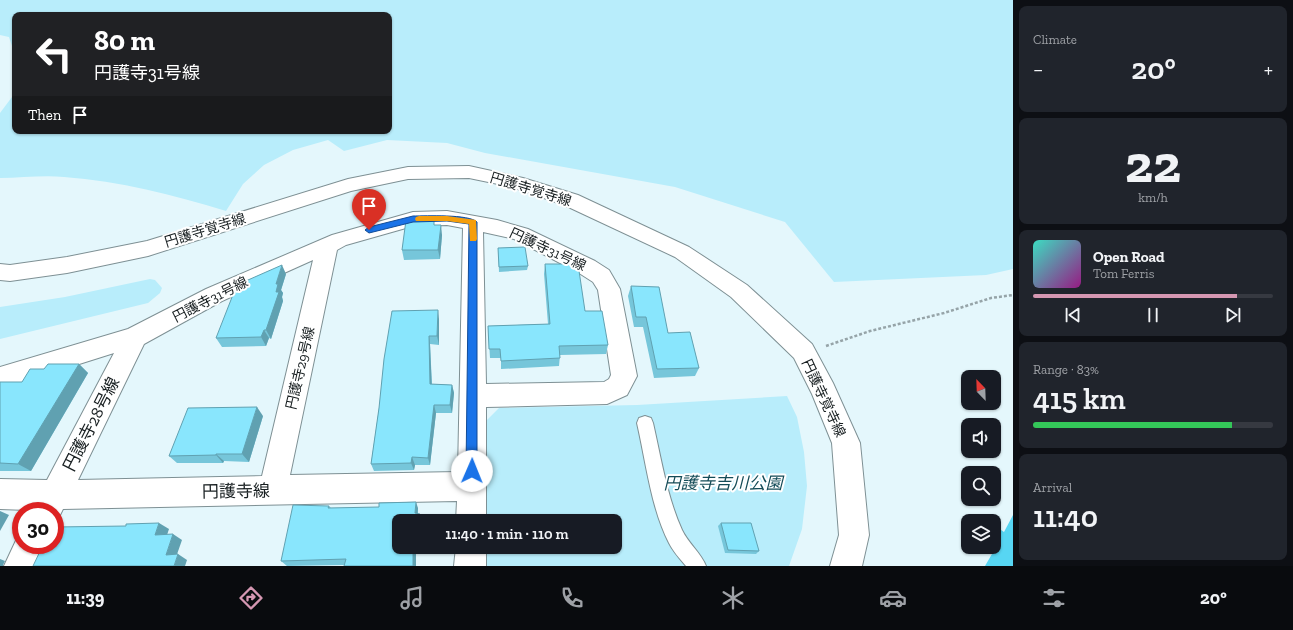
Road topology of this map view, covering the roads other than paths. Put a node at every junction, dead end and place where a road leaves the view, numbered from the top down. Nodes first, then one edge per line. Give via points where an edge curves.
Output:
1 (473, 222) junction
2 (327, 246) junction
3 (0, 272) edge
4 (135, 337) junction
5 (0, 378) edge
6 (473, 396) junction
7 (645, 423) dead end
8 (471, 486) junction
9 (273, 490) junction
10 (0, 494) edge
11 (45, 502) edge
12 (52, 502) edge
13 (64, 502) edge
14 (471, 514) edge
15 (26, 554) edge
16 (470, 554) edge
17 (20, 566) edge
18 (470, 566) edge
19 (697, 566) edge
20 (846, 566) edge

1 - 2 street, 円護寺31号線 via 447,218 413,219 369,230
1 - 6 street
1 - 6 street, 円護寺31号線 via 521,234 587,266 601,276 609,289 624,376 618,387 607,393
2 - 4 street, 円護寺31号線 via 214,295
2 - 9 street, 円護寺29号線
3 - 20 street, 円護寺覚寺線 via 10,273 67,264 148,248 348,185 408,173 469,172 516,182 571,200 682,252 739,291 802,352 824,391 846,443 854,535
4 - 5 street, 円護寺31号線
4 - 12 street, 円護寺28号線
6 - 8 street
7 - 19 lane via 665,509 676,538
8 - 9 street, 円護寺線
8 - 14 street
9 - 13 street, 円護寺線
10 - 11 street, 円護寺線
15 - 17 street
16 - 18 street

